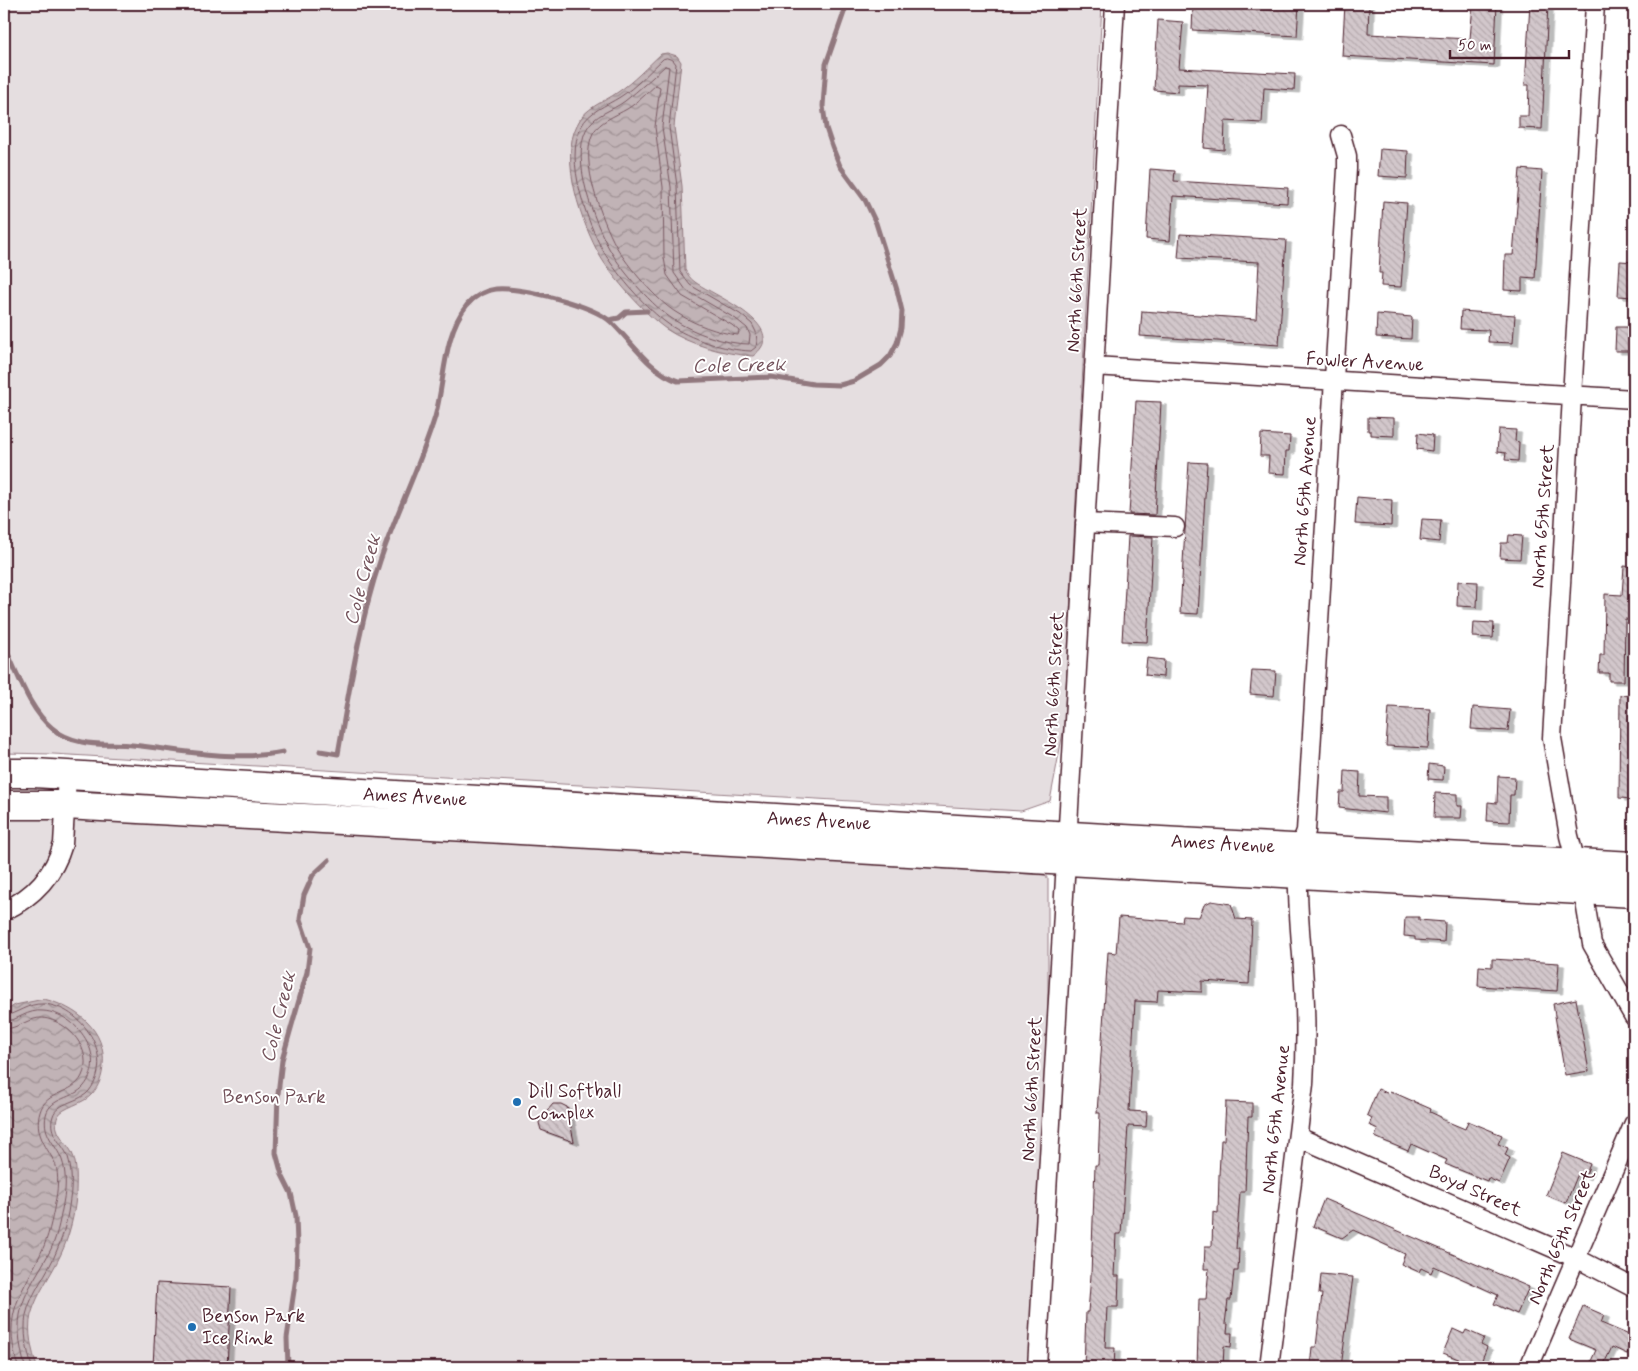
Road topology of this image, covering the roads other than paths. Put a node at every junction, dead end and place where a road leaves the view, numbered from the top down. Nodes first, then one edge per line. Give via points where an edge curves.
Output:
1 (1114, 4) edge
2 (1595, 4) edge
3 (1341, 136) dead end
4 (1094, 366) junction
5 (1333, 381) junction
6 (1572, 395) junction
7 (1634, 399) edge
8 (1085, 523) junction
9 (1176, 527) dead end
10 (4, 773) edge
11 (67, 776) junction
12 (4, 805) edge
13 (65, 805) junction
14 (1066, 849) junction
15 (1298, 862) junction
16 (1576, 863) junction
17 (1634, 866) edge
18 (1583, 890) junction
19 (1634, 893) edge
20 (4, 911) edge
21 (1634, 1017) edge
22 (1634, 1123) edge
23 (1298, 1137) junction
24 (1576, 1258) junction
25 (1634, 1288) edge
26 (1037, 1367) edge
27 (1270, 1367) edge
28 (1529, 1367) edge

1 - 4 street, North 66th Street
2 - 6 street, North 65th Street
3 - 5 street, North 65th Avenue via 1347,169
4 - 5 street, Fowler Avenue
4 - 8 street, North 66th Street
5 - 6 street, Fowler Avenue
5 - 15 street, North 65th Avenue via 1306,831
6 - 7 street, Fowler Avenue
6 - 16 street, North 65th Street via 1552,738
8 - 9 street
8 - 14 street, North 66th Street
10 - 11 main road, Ames Avenue
11 - 13 street
11 - 14 main road, Ames Avenue
12 - 13 main road, Ames Avenue
13 - 14 main road, Ames Avenue
13 - 20 street via 63,844 53,868 34,893
14 - 15 main road, Ames Avenue
14 - 26 street, North 66th Street
15 - 16 main road, Ames Avenue
15 - 18 main road, Ames Avenue
15 - 23 street, North 65th Avenue via 1297,904 1306,1050
16 - 17 main road, Ames Avenue
16 - 18 street, North 65th Street
18 - 19 main road, Ames Avenue
18 - 21 street, North 65th Street via 1592,944
22 - 24 street, North 65th Street
23 - 24 street, Boyd Street
23 - 27 street, North 65th Avenue
24 - 25 street, Boyd Street
24 - 28 street, North 65th Street

